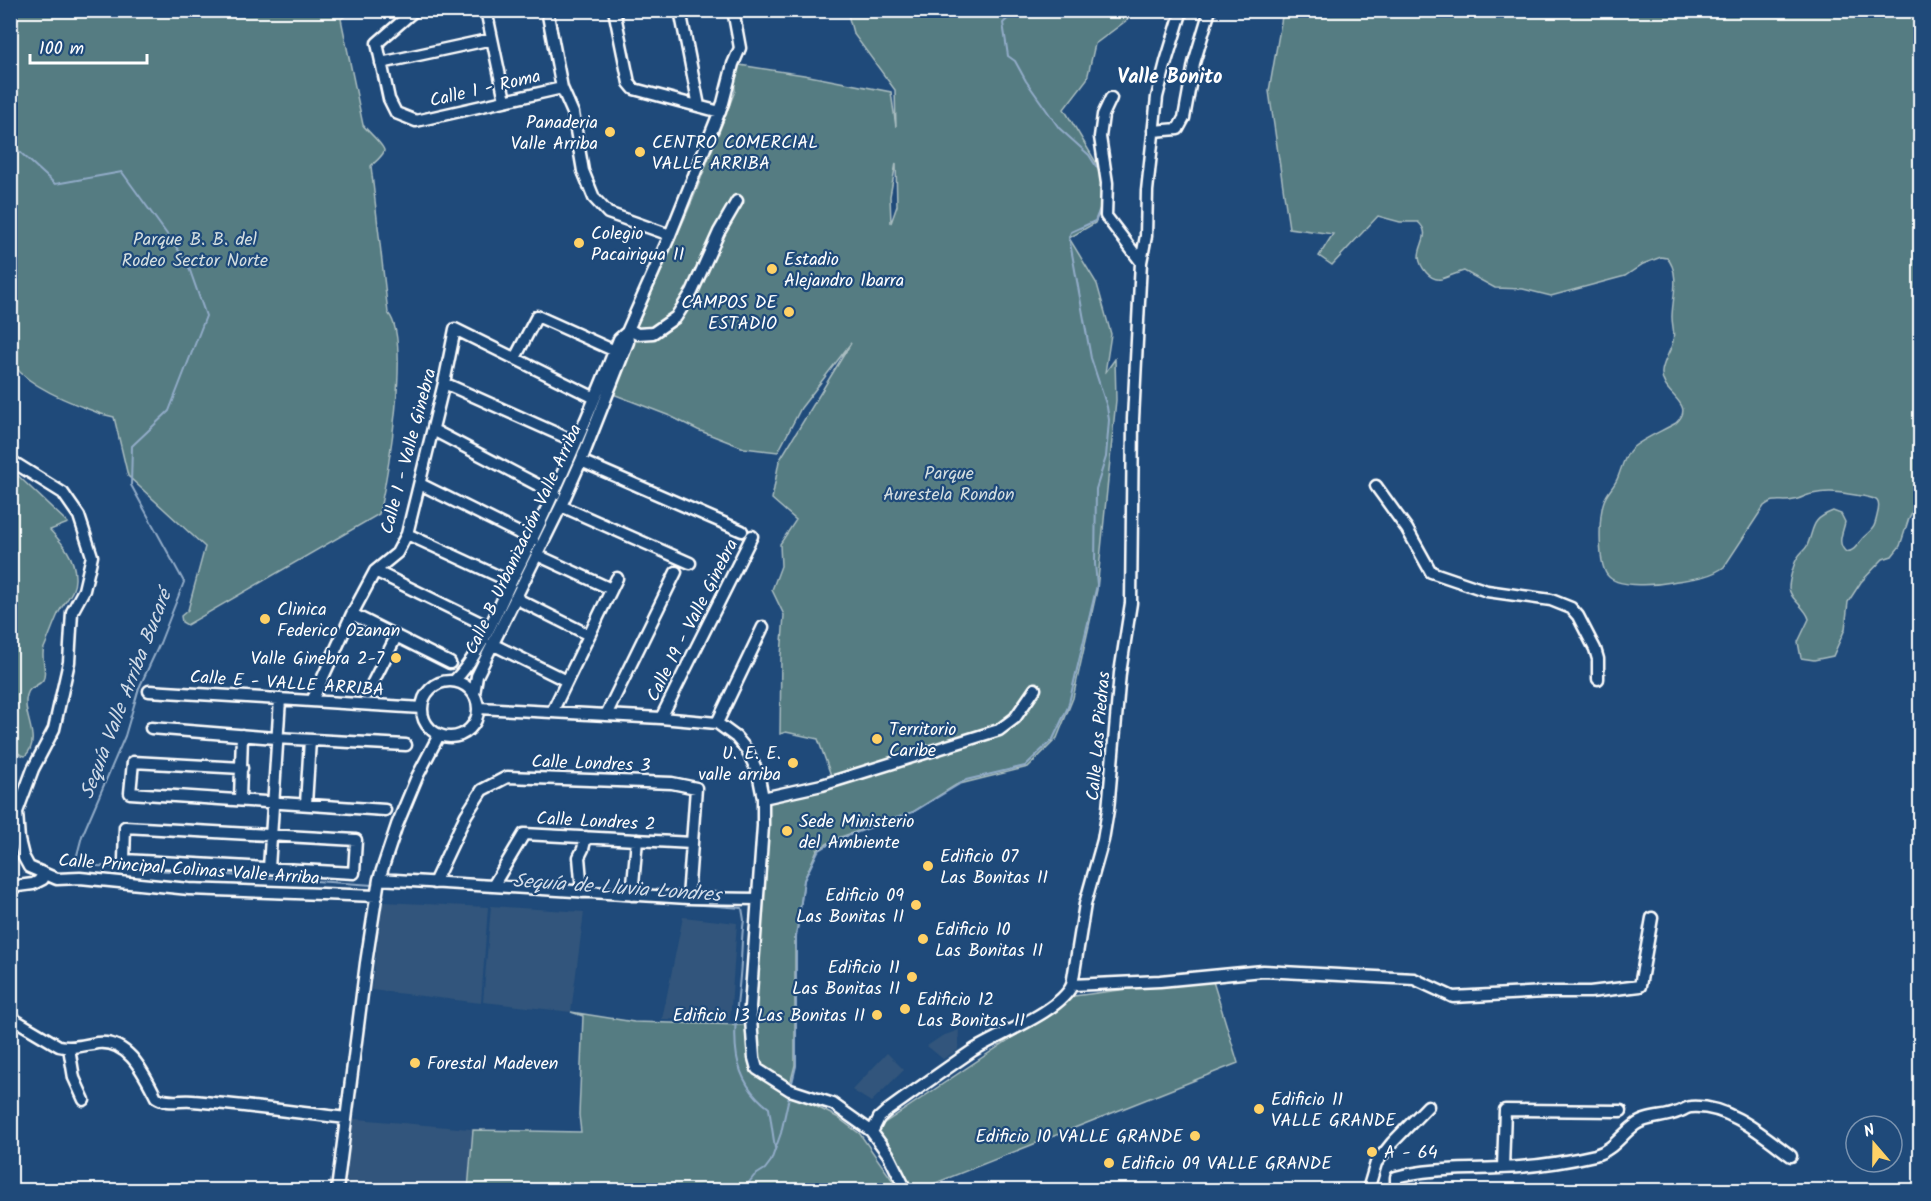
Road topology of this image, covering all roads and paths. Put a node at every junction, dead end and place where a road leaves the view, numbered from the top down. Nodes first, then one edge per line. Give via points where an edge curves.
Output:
1 (415, 10) edge
2 (486, 10) edge
3 (547, 10) edge
4 (614, 10) edge
5 (680, 10) edge
6 (733, 10) edge
7 (1182, 10) edge
8 (1210, 10) edge
9 (492, 39) junction
10 (381, 63) junction
11 (562, 88) junction
12 (1111, 98) dead end
13 (505, 100) junction
14 (699, 106) junction
15 (720, 112) junction
16 (1154, 131) junction
17 (737, 201) dead end
18 (670, 235) junction
19 (1141, 262) junction
20 (628, 330) junction
21 (615, 351) junction
22 (515, 358) junction
23 (444, 383) junction
24 (595, 398) junction
25 (433, 430) junction
26 (576, 442) junction
27 (10, 460) edge
28 (581, 461) junction
29 (420, 484) junction
30 (1376, 486) dead end
31 (555, 494) junction
32 (561, 506) junction
33 (407, 534) junction
34 (532, 540) junction
35 (537, 555) junction
36 (690, 563) dead end
37 (375, 571) junction
38 (676, 572) dead end
39 (617, 578) dead end
40 (512, 582) junction
41 (611, 589) junction
42 (514, 598) junction
43 (352, 614) junction
44 (489, 627) junction
45 (763, 627) dead end
46 (589, 635) junction
47 (396, 637) junction
48 (492, 644) junction
49 (450, 663) dead end
50 (1598, 679) dead end
51 (454, 681) junction
52 (567, 681) junction
53 (1035, 689) dead end
54 (149, 690) dead end
55 (367, 694) dead end
56 (474, 694) junction
57 (280, 699) junction
58 (312, 701) junction
59 (422, 708) junction
60 (479, 708) junction
61 (552, 712) junction
62 (606, 715) junction
63 (662, 718) junction
64 (717, 723) junction
65 (151, 728) dead end
66 (242, 735) junction
67 (439, 735) junction
68 (276, 738) junction
69 (310, 740) junction
70 (406, 745) dead end
71 (242, 768) junction
72 (763, 798) junction
73 (240, 800) junction
74 (273, 802) junction
75 (306, 804) junction
76 (385, 810) dead end
77 (271, 835) junction
78 (586, 837) junction
79 (637, 840) junction
80 (692, 843) junction
81 (269, 868) junction
82 (39, 879) dead end
83 (379, 879) junction
84 (434, 883) junction
85 (493, 886) junction
86 (10, 887) edge
87 (582, 891) junction
88 (632, 895) junction
89 (376, 896) junction
90 (688, 898) junction
91 (758, 899) junction
92 (1652, 918) dead end
93 (1072, 985) junction
94 (10, 1017) edge
95 (69, 1048) junction
96 (84, 1100) dead end
97 (1428, 1106) dead end
98 (1621, 1111) dead end
99 (346, 1118) junction
100 (872, 1132) junction
101 (1791, 1156) dead end
102 (1503, 1168) junction
103 (904, 1190) edge
104 (337, 1191) edge
105 (1368, 1191) edge
106 (1396, 1191) edge

1 - 10 street, Calle 1 - Roma via 377,43
2 - 9 street
3 - 11 street
4 - 14 street via 629,83 634,89
5 - 14 street
6 - 15 street, Calle B Urbanización Valle Arriba via 740,48
7 - 16 street, Calle Las Piedras via 1157,97
8 - 16 street via 1194,63 1184,118 1178,129
9 - 10 street
9 - 13 street
10 - 13 street, Calle 1 - Roma via 396,113 416,121
11 - 13 street, Calle 1 - Roma
11 - 18 street via 573,113 583,171 594,198 608,213
12 - 19 street via 1103,115 1100,138 1107,183 1106,216
14 - 15 street
15 - 18 street, Calle B Urbanización Valle Arriba
16 - 19 street, Calle Las Piedras
17 - 20 street via 676,317 652,333
18 - 20 street, Calle B Urbanización Valle Arriba
19 - 93 street, Calle Las Piedras via 1133,419 1131,603 1120,673 1108,810 1085,904
20 - 21 street, Calle B Urbanización Valle Arriba
20 - 28 street, Calle B Urbanización Valle Arriba via 628,342
21 - 22 street via 537,316
21 - 24 street, Calle B Urbanización Valle Arriba
22 - 23 street, Calle 1 - Valle Ginebra via 455,328
22 - 24 street
23 - 25 street, Calle 1 - Valle Ginebra
23 - 26 street
24 - 26 street, Calle B Urbanización Valle Arriba
25 - 29 street, Calle 1 - Valle Ginebra
25 - 31 street
26 - 31 street, Calle B Urbanización Valle Arriba
27 - 89 street, Calle Principal Colinas Valle Arriba via 63,493 80,516 92,556 84,590 72,612 69,662 54,729 17,812 19,840 29,867 57,879
28 - 32 street, Calle B Urbanización Valle Arriba
28 - 63 street, Calle 19 - Valle Ginebra via 747,534
29 - 33 street, Calle 1 - Valle Ginebra
29 - 34 street
30 - 50 street via 1431,572 1487,591 1551,600 1571,608 1595,649
31 - 34 street, Calle B Urbanización Valle Arriba
32 - 35 street, Calle B Urbanización Valle Arriba
32 - 36 street
33 - 37 street, Calle 1 - Valle Ginebra via 397,553
33 - 40 street
34 - 40 street, Calle B Urbanización Valle Arriba
35 - 41 street
35 - 42 street, Calle B Urbanización Valle Arriba
37 - 43 street, Calle 1 - Valle Ginebra
37 - 44 street
38 - 62 street
39 - 41 street
40 - 44 street, Calle B Urbanización Valle Arriba
41 - 46 street
42 - 46 street
42 - 48 street, Calle B Urbanización Valle Arriba
43 - 47 street
43 - 58 street, Calle 1 - Valle Ginebra
44 - 51 street, Calle B Urbanización Valle Arriba
45 - 64 street
46 - 52 street
47 - 49 street
47 - 55 street
48 - 52 street
48 - 56 street, Calle B Urbanización Valle Arriba via 477,676
51 - 56 street
51 - 59 street via 444,681 429,691
52 - 61 street
53 - 72 street via 1015,718 999,730 822,785
54 - 57 street, Calle E - VALLE ARRIBA
56 - 60 street
57 - 58 street, Calle E - VALLE ARRIBA
57 - 68 street
58 - 59 street, Calle E - VALLE ARRIBA
59 - 67 street via 432,732
60 - 61 street
60 - 67 street via 465,733 457,737
61 - 62 street
62 - 63 street
63 - 64 street
64 - 72 street via 747,750 758,773
65 - 66 street
66 - 68 street
66 - 71 street
67 - 83 street via 400,817
68 - 69 street
68 - 74 street
69 - 70 street
69 - 75 street
71 - 73 street
71 - 73 street via 133,762 130,793
72 - 91 street
73 - 74 street
74 - 75 street
74 - 77 street
75 - 76 street
77 - 81 street
77 - 81 street via 356,840 354,873
77 - 81 street via 124,827 124,860
78 - 79 street, Calle Londres 2
78 - 85 street, Calle Londres 2 via 524,834
78 - 87 street via 579,857
79 - 80 street, Calle Londres 2
79 - 88 street
80 - 84 street, Calle Londres 3 via 696,788 672,783 507,777 482,790
80 - 90 street, Calle Londres 3
82 - 86 street via 43,879
83 - 84 street
83 - 89 street
84 - 85 street
85 - 87 street
87 - 88 street
88 - 90 street
89 - 99 street
90 - 91 street
91 - 100 street via 750,1007 757,1069 790,1090 833,1104
92 - 93 street via 1640,986 1590,992 1453,997 1414,979 1263,971
93 - 100 street via 1069,993 1046,1011 975,1049 888,1110
94 - 95 street
95 - 96 street via 74,1078
95 - 99 street via 100,1042 122,1048 161,1101 216,1103
97 - 105 street via 1376,1163
98 - 102 street via 1504,1110
99 - 104 street
100 - 103 street via 888,1154
101 - 102 street via 1741,1119 1690,1107 1638,1122 1618,1143 1599,1154
102 - 106 street via 1421,1171 1396,1177

